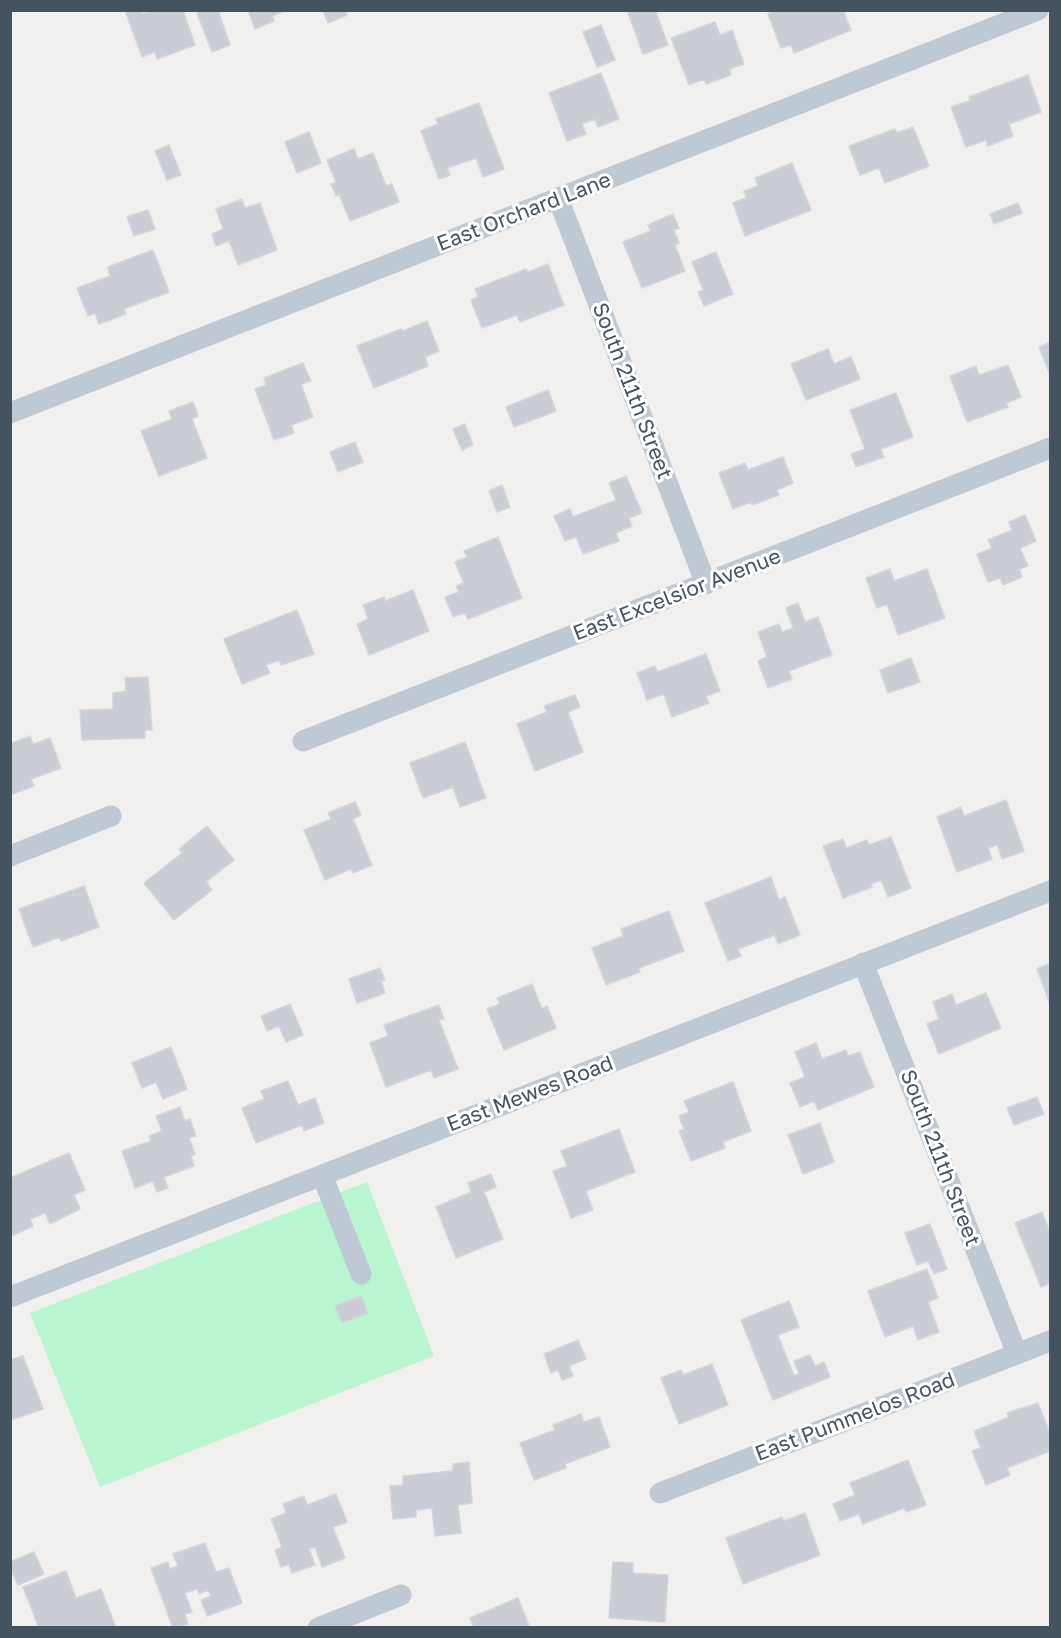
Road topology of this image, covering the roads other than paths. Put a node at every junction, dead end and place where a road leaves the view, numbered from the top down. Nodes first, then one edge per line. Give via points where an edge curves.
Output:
1 (1038, 10) edge
2 (558, 198) junction
3 (10, 413) edge
4 (1050, 448) edge
5 (706, 584) junction
6 (303, 741) dead end
7 (111, 816) dead end
8 (10, 855) edge
9 (1050, 891) edge
10 (863, 963) junction
11 (322, 1175) junction
12 (361, 1274) dead end
13 (10, 1297) edge
14 (1050, 1341) edge
15 (1017, 1354) junction
16 (660, 1493) dead end
17 (401, 1595) dead end
18 (318, 1628) edge

1 - 2 street, East Orchard Lane
2 - 3 street, East Orchard Lane
2 - 5 street, South 211th Street
4 - 5 street, East Excelsior Avenue
5 - 6 street, East Excelsior Avenue
7 - 8 street
9 - 10 street, East Mewes Road
10 - 11 street, East Mewes Road
10 - 15 street, South 211th Street
11 - 12 street
11 - 13 street, East Mewes Road
14 - 15 street, East Pummelos Road
15 - 16 street, East Pummelos Road
17 - 18 street

